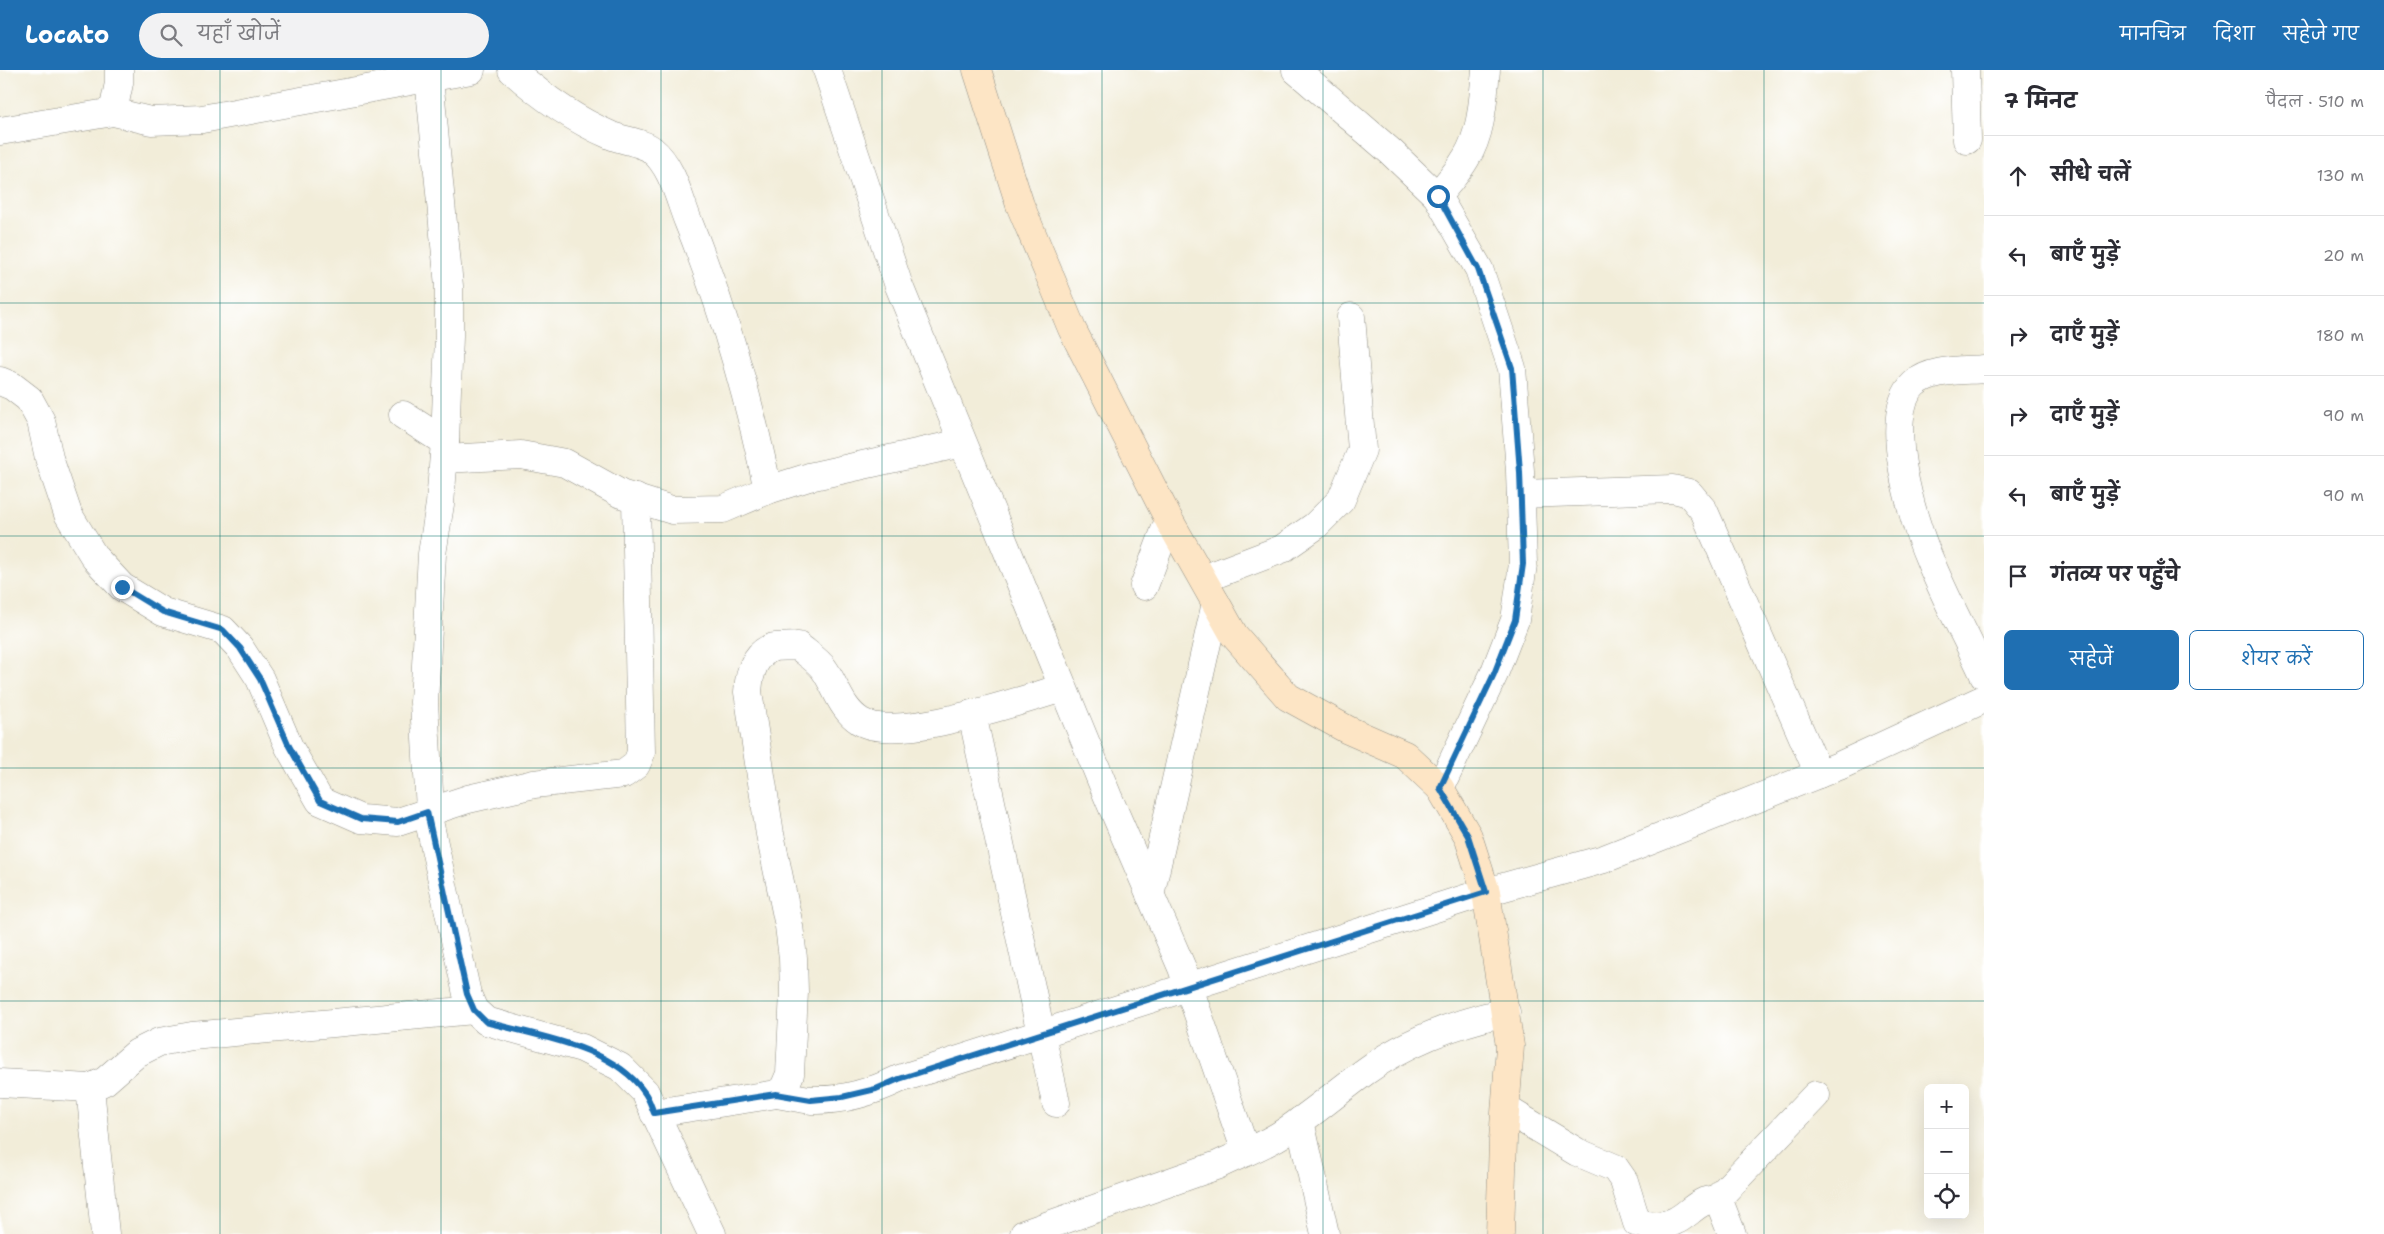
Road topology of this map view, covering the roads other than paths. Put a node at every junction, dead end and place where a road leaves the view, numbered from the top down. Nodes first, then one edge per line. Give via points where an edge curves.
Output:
1 (119, 70) edge
2 (472, 70) edge
3 (512, 70) edge
4 (827, 70) edge
5 (977, 70) edge
6 (1296, 70) edge
7 (1486, 70) edge
8 (1965, 70) edge
9 (429, 78) junction
10 (113, 112) junction
11 (0, 131) edge
12 (1967, 140) dead end
13 (1438, 196) junction
14 (1351, 317) dead end
15 (1984, 369) edge
16 (0, 381) edge
17 (403, 415) dead end
18 (962, 443) junction
19 (444, 450) junction
20 (768, 490) junction
21 (1521, 494) junction
22 (636, 498) junction
23 (1168, 520) junction
24 (1203, 579) junction
25 (1144, 586) dead end
26 (1216, 603) junction
27 (1984, 675) edge
28 (1063, 688) junction
29 (1984, 699) edge
30 (972, 714) junction
31 (1819, 774) junction
32 (1440, 788) junction
33 (428, 811) junction
34 (1486, 892) junction
35 (1150, 895) junction
36 (1189, 986) junction
37 (474, 1010) junction
38 (1506, 1012) junction
39 (1041, 1034) junction
40 (0, 1083) edge
41 (90, 1088) junction
42 (776, 1094) junction
43 (1816, 1095) dead end
44 (1056, 1103) dead end
45 (1506, 1109) junction
46 (654, 1113) junction
47 (1300, 1121) junction
48 (1246, 1152) junction
49 (1716, 1200) junction
50 (105, 1234) edge
51 (712, 1234) edge
52 (1024, 1234) edge
53 (1325, 1234) edge
54 (1500, 1234) edge
55 (1732, 1234) edge

1 - 10 street
2 - 9 street
3 - 20 street via 562,110 609,135 652,150 669,172 727,326 756,430
4 - 18 street via 899,286
5 - 23 main road via 1020,205 1072,329
6 - 13 street
7 - 13 street via 1475,138 1467,157
8 - 12 street
9 - 10 street via 202,119 151,121
9 - 19 street via 449,286 450,336
10 - 11 street
13 - 21 street via 1478,269 1512,368
14 - 24 street via 1362,450 1341,500 1315,526 1282,549
15 - 27 street via 1939,373 1915,383 1904,396 1899,420 1900,451 1912,508 1926,550
16 - 33 street via 29,399 41,422 68,514 95,558 122,587 163,612 223,630 240,648 260,679 289,746 320,801 361,819 398,822
17 - 19 street
18 - 20 street via 809,477
18 - 28 street
19 - 22 street via 521,455 565,463 621,494
19 - 33 street via 432,554 424,702
20 - 22 street via 723,509 672,510
21 - 31 street via 1673,489 1689,493 1704,511
21 - 32 street via 1523,564 1515,620 1494,674
22 - 33 street via 641,753 636,765 624,774 534,784
23 - 24 main road
23 - 25 street
24 - 26 main road
26 - 32 main road via 1234,635 1288,697 1348,730 1405,755
26 - 35 street
28 - 30 street
28 - 35 street
29 - 31 street
30 - 39 street
30 - 42 street via 914,726 879,728 860,722 847,710 823,667 798,646 773,647 758,658 749,674 748,692 792,958 794,992 790,1074 784,1088
31 - 34 street via 1604,858
32 - 34 main road via 1468,836
33 - 37 street via 467,994
34 - 36 street
34 - 38 main road
35 - 36 street
36 - 39 street
36 - 48 street
37 - 41 street via 192,1036 158,1042 138,1053 105,1081
37 - 46 street via 486,1022 582,1048 620,1067 644,1092
38 - 45 main road via 1510,1046
38 - 47 street via 1469,1020 1418,1040 1367,1070
39 - 42 street via 876,1089 842,1097 811,1100
39 - 44 street
40 - 41 street
41 - 50 street
42 - 46 street
43 - 49 street
45 - 49 street via 1577,1152 1615,1168 1624,1181 1637,1223 1649,1226 1674,1222 1708,1199
45 - 54 main road
46 - 51 street
47 - 48 street
47 - 53 street
48 - 52 street
49 - 55 street

